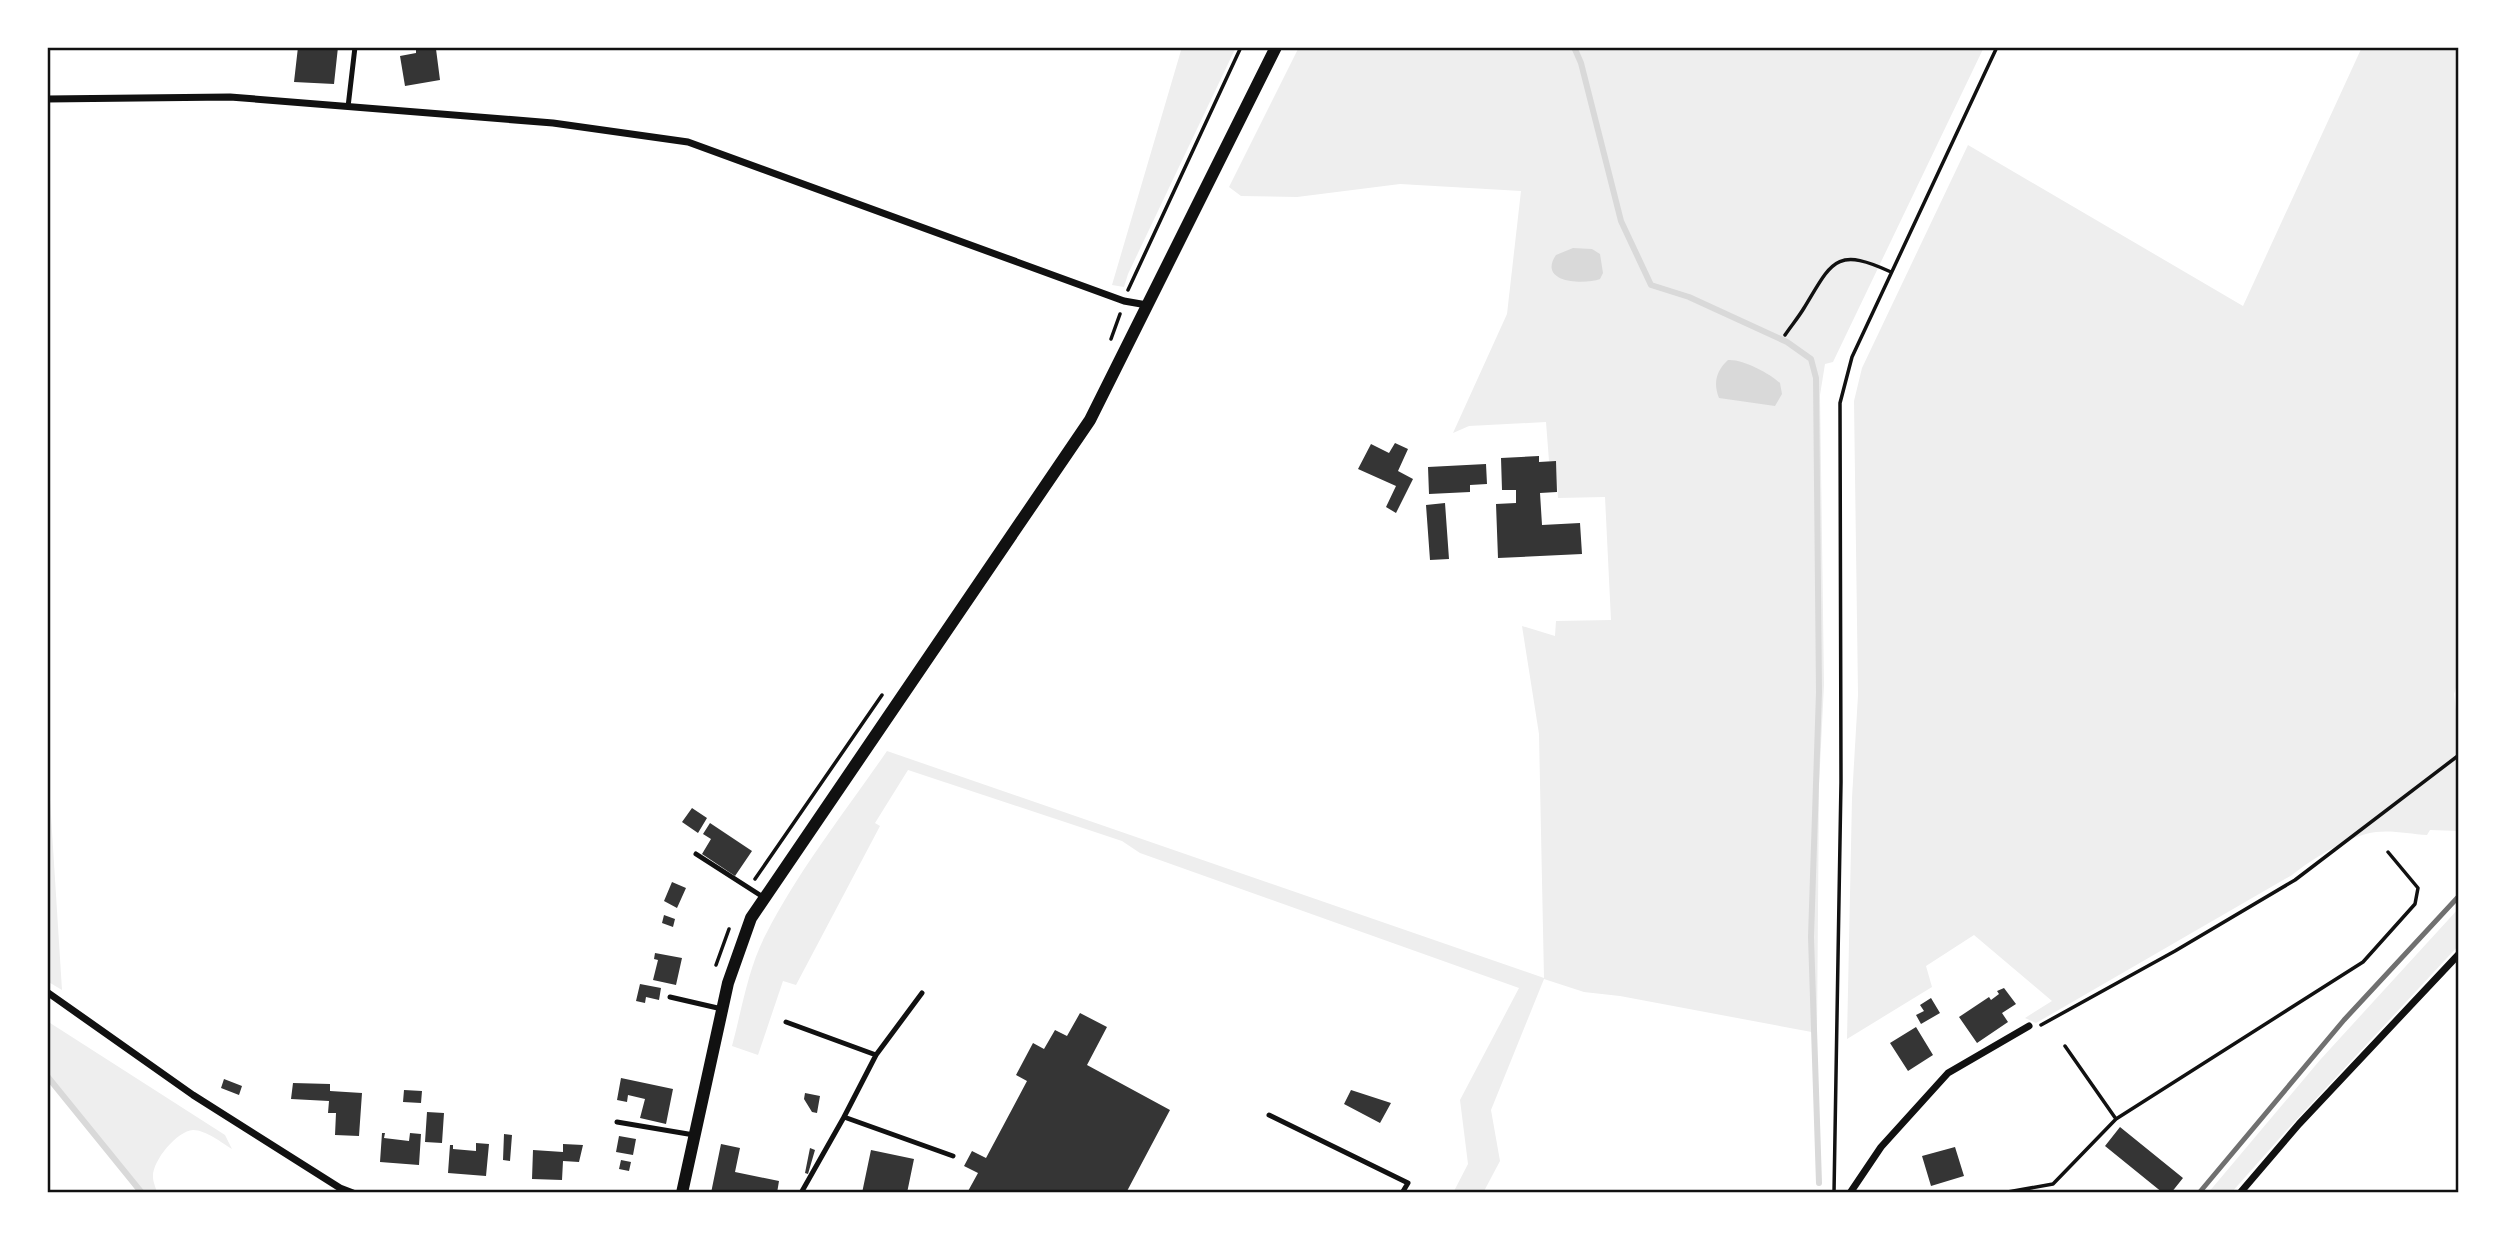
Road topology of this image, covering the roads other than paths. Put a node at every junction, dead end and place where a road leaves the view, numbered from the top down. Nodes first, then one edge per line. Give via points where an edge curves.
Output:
1 (355, 47) edge
2 (1276, 47) edge
3 (47, 99) edge
4 (348, 107) junction
5 (1147, 305) junction
6 (696, 855) dead end
7 (763, 897) junction
8 (2459, 954) edge
9 (47, 992) edge
10 (922, 993) dead end
11 (670, 997) dead end
12 (722, 1009) junction
13 (786, 1022) dead end
14 (2029, 1026) road end
15 (876, 1055) junction
16 (1269, 1115) dead end
17 (844, 1117) junction
18 (617, 1122) dead end
19 (694, 1135) junction
20 (953, 1156) dead end
21 (353, 1193) edge
22 (682, 1193) edge
23 (801, 1193) edge
24 (1402, 1193) edge
25 (1850, 1193) edge
26 (2240, 1193) edge

1 - 4 lane
2 - 5 street
3 - 4 street via 230,97
4 - 5 street via 553,123 688,142 1124,301
5 - 7 street via 1090,420
6 - 7 lane
7 - 12 street via 742,938
8 - 26 street
9 - 21 street via 193,1095
10 - 15 lane
11 - 12 lane
12 - 19 street
13 - 15 lane
14 - 25 street via 1948,1073 1881,1147
15 - 17 lane
16 - 24 lane via 1408,1183
17 - 20 lane
17 - 23 lane
18 - 19 lane
19 - 22 street

